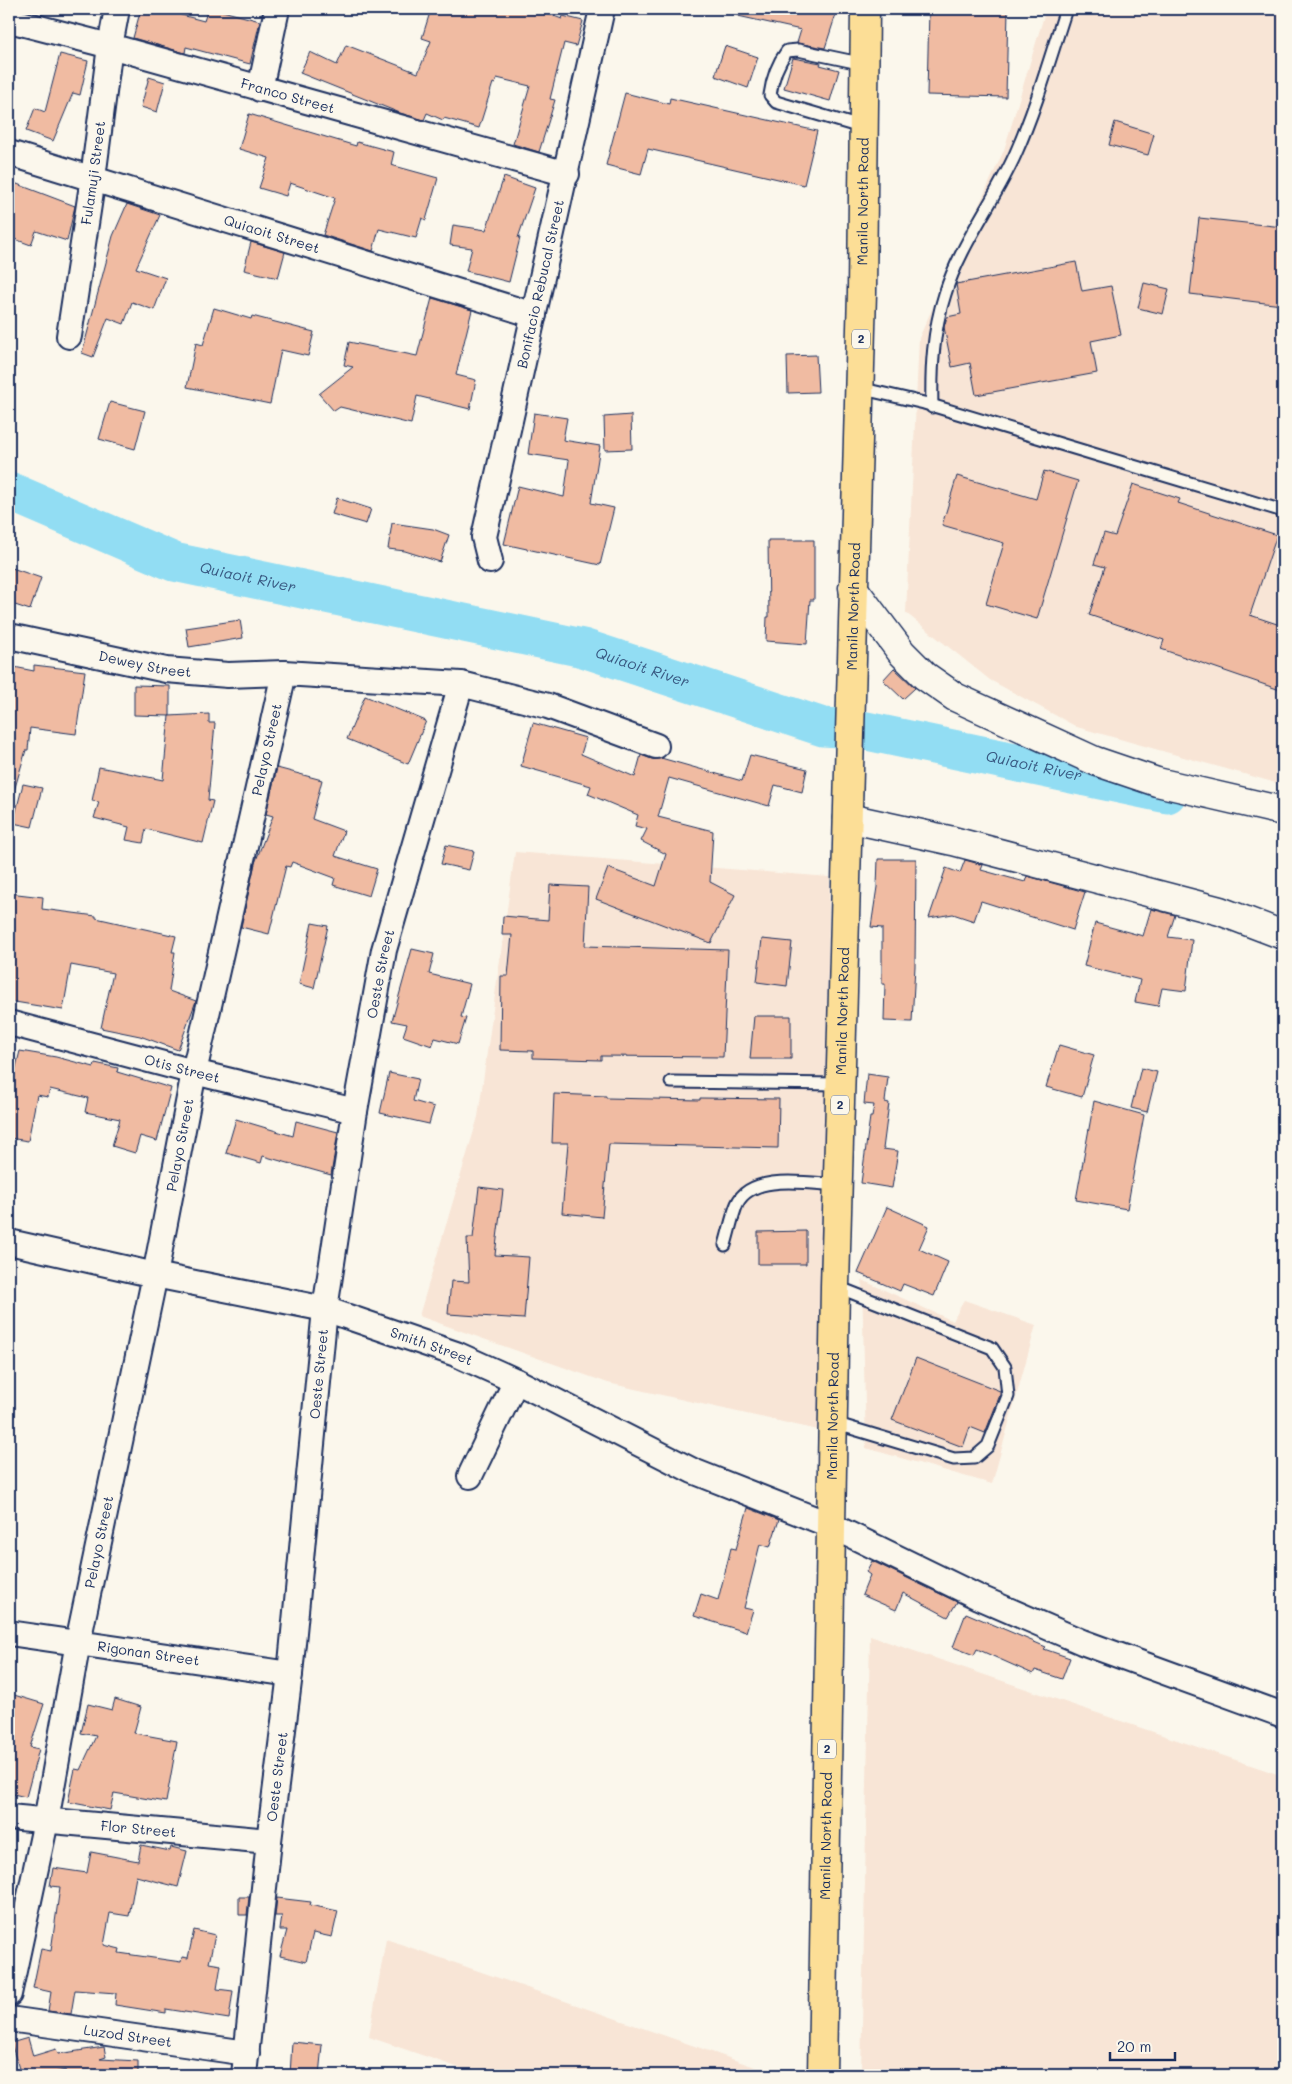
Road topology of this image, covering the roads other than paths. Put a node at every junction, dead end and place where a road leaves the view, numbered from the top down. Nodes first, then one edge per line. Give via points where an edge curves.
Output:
1 (117, 9) edge
2 (277, 9) edge
3 (602, 9) edge
4 (865, 9) edge
5 (1066, 9) edge
6 (9, 20) edge
7 (110, 46) junction
8 (864, 64) junction
9 (260, 89) junction
10 (864, 128) junction
11 (9, 153) edge
12 (567, 174) junction
13 (93, 178) junction
14 (534, 316) junction
15 (69, 336) dead end
16 (859, 388) junction
17 (932, 407) junction
18 (1283, 511) edge
19 (490, 561) dead end
20 (853, 588) junction
21 (9, 636) edge
22 (284, 673) junction
23 (461, 684) junction
24 (656, 746) dead end
25 (1283, 811) edge
26 (848, 818) junction
27 (1283, 935) edge
28 (9, 1023) edge
29 (194, 1072) junction
30 (671, 1082) dead end
31 (840, 1084) junction
32 (355, 1111) junction
33 (839, 1185) junction
34 (9, 1242) edge
35 (725, 1245) dead end
36 (155, 1275) junction
37 (835, 1286) junction
38 (325, 1309) junction
39 (516, 1381) junction
40 (834, 1423) junction
41 (470, 1476) dead end
42 (830, 1524) junction
43 (9, 1633) edge
44 (78, 1642) junction
45 (290, 1674) junction
46 (1283, 1715) edge
47 (9, 1817) edge
48 (46, 1821) junction
49 (269, 1841) junction
50 (9, 1994) edge
51 (9, 2019) edge
52 (245, 2064) edge
53 (822, 2075) edge

1 - 7 street, Fulamuji Street
2 - 9 street
3 - 12 street, Bonifacio Rebucal Street
4 - 8 highway, Manila North Road / 2
5 - 17 lane via 1038,96 1014,156 945,292 931,368
6 - 7 street, Franco Street
7 - 9 street, Franco Street
7 - 13 street, Fulamuji Street
8 - 10 highway, Manila North Road / 2
8 - 10 lane via 798,50 787,51 781,59 770,95 776,102
9 - 12 street, Franco Street
10 - 16 highway, Manila North Road / 2
11 - 13 street, Quiaoit Street
12 - 14 street, Bonifacio Rebucal Street
13 - 14 street, Quiaoit Street
13 - 15 street, Fulamuji Street
14 - 19 street, Bonifacio Rebucal Street via 484,537
16 - 17 lane
16 - 20 highway, Manila North Road / 2
17 - 18 lane
20 - 25 street via 902,653 925,676 955,697 1096,761 1157,782
20 - 26 highway, Manila North Road / 2
21 - 22 street, Dewey Street via 166,670
22 - 23 street
22 - 29 street, Pelayo Street
23 - 24 street via 548,706
23 - 32 street, Oeste Street via 384,950
26 - 27 street via 954,841 1220,911
26 - 31 highway, Manila North Road / 2
28 - 29 street, Otis Street
29 - 32 street, Otis Street
29 - 36 street, Pelayo Street
30 - 31 lane
31 - 33 highway, Manila North Road / 2
32 - 38 street, Oeste Street
33 - 35 lane via 769,1182 751,1188 738,1202
33 - 37 highway, Manila North Road / 2
34 - 36 street, Smith Street
36 - 38 street, Smith Street
36 - 44 street, Pelayo Street
37 - 40 highway, Manila North Road / 2
37 - 40 lane via 992,1348 1006,1367 1008,1396 988,1446 974,1458 954,1459
38 - 39 street, Smith Street via 456,1354
38 - 45 street, Oeste Street
39 - 41 street
39 - 42 street, Smith Street via 693,1471
40 - 42 highway, Manila North Road / 2
42 - 46 street, Smith Street via 1082,1642
42 - 53 highway, Manila North Road / 2
43 - 44 street, Rigonan Street
44 - 45 street, Rigonan Street
44 - 48 street, Pelayo Street
45 - 49 street, Oeste Street
47 - 48 street, Flor Street
48 - 49 street, Flor Street
48 - 50 street, Pelayo Street
49 - 52 street, Oeste Street
51 - 52 street, Luzod Street

